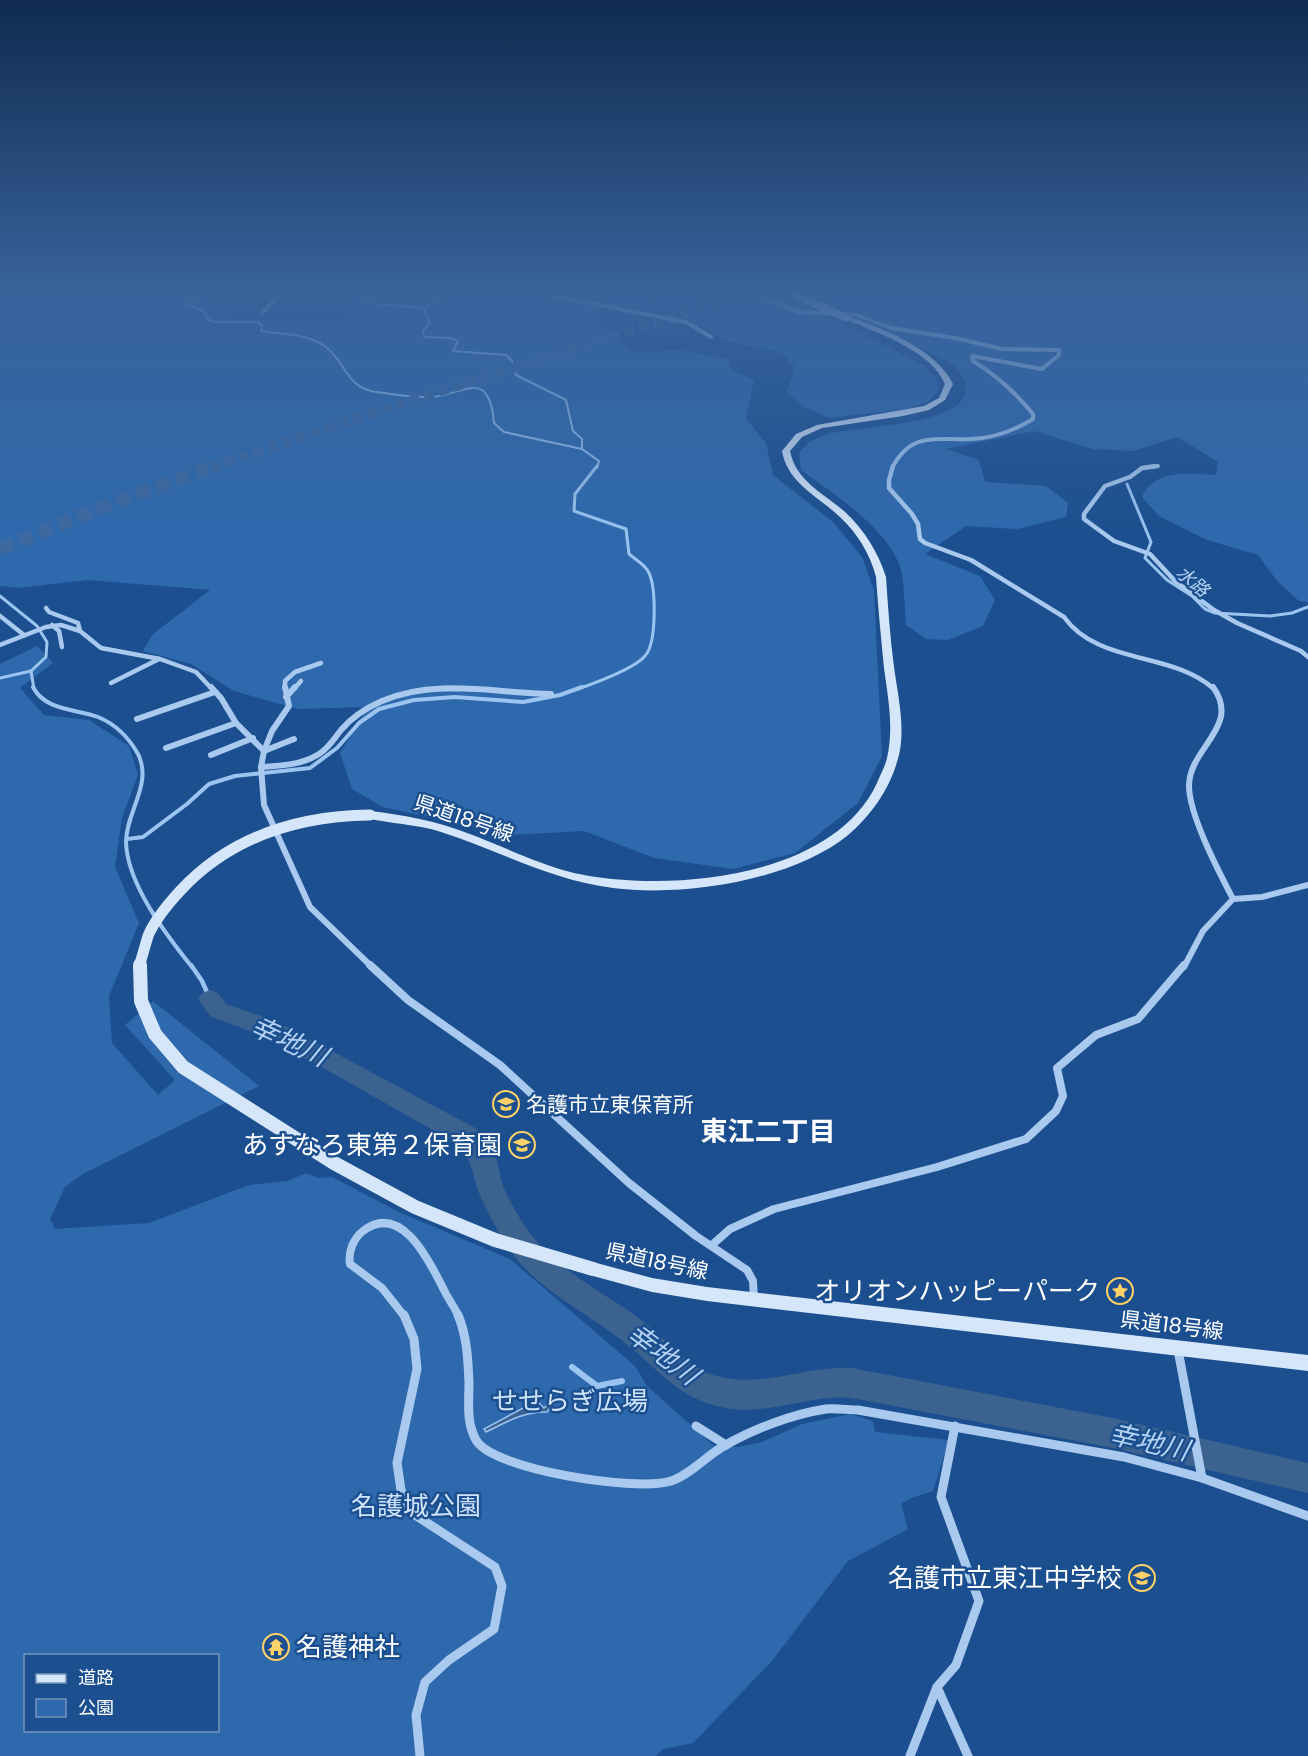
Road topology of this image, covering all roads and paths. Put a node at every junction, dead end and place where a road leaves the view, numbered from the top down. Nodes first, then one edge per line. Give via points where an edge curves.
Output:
1 (943, 373) edge
2 (990, 373) edge
3 (1158, 466) dead end
4 (46, 608) dead end
5 (0, 616) edge
6 (49, 626) junction
7 (80, 631) junction
8 (24, 635) junction
9 (0, 645) edge
10 (62, 647) dead end
11 (1308, 657) edge
12 (160, 659) junction
13 (321, 663) dead end
14 (301, 681) dead end
15 (111, 684) dead end
16 (215, 692) junction
17 (551, 694) dead end
18 (286, 697) junction
19 (137, 719) dead end
20 (236, 723) junction
21 (253, 738) junction
22 (294, 739) dead end
23 (166, 748) dead end
24 (264, 751) junction
25 (211, 755) dead end
26 (261, 768) junction
27 (1308, 885) edge
28 (1233, 899) junction
29 (712, 1245) junction
30 (753, 1299) junction
31 (1178, 1347) junction
32 (1308, 1363) edge
33 (696, 1426) dead end
34 (955, 1426) junction
35 (726, 1445) junction
36 (1202, 1478) junction
37 (1308, 1516) edge
38 (937, 1687) junction
39 (420, 1756) edge
40 (910, 1756) edge
41 (968, 1756) edge

1 - 30 main road, 県道18号線, bridge via 949,389 939,402 923,410 827,424 802,433 789,445 786,458 790,468 842,514 865,542 881,577 896,725 894,754 885,783 874,800 834,839 766,871 718,882 650,888 591,881 528,863 430,825 370,815 321,818 278,828 222,854 185,883 160,913 139,960 139,990 147,1020 168,1053 350,1172 450,1223 544,1256 652,1285
2 - 28 street via 1029,408 1032,419 985,438 931,439 904,448 892,469 889,488 912,514 925,543 991,572 1064,617 1073,630 1090,642 1188,672 1207,681 1219,694 1224,706 1222,720 1196,760 1189,795
3 - 11 street via 1142,468 1105,486 1084,519 1114,541 1150,554 1175,581 1214,610
4 - 7 street via 78,623
5 - 8 street
6 - 7 street
6 - 8 street
6 - 10 street via 58,632
7 - 12 street via 101,648
8 - 9 street
12 - 15 street
12 - 16 street via 196,672
13 - 18 street via 295,672 285,681
14 - 18 street
16 - 19 street
16 - 20 street
17 - 26 street via 454,688 388,698 352,717 326,749 310,758
18 - 24 street via 289,706 272,730
20 - 21 street
20 - 23 street
21 - 24 street
21 - 25 street
22 - 24 street
24 - 26 street
26 - 29 street via 267,813 310,907 326,924 408,1000 500,1065 629,1183
27 - 28 street via 1262,897
28 - 29 street via 1203,931 1183,968 1138,1018 1096,1035 1057,1068 1063,1096 1056,1111 1026,1139 937,1167 774,1209 730,1229
29 - 30 street via 747,1270 753,1281
30 - 31 main road, 県道18号線
31 - 32 main road, 県道18号線
31 - 36 street
33 - 35 street
34 - 35 street via 858,1410 827,1409
34 - 36 street via 1124,1457
34 - 38 street via 941,1497 979,1601 956,1665
35 - 39 street via 670,1482 648,1485 548,1472 506,1462 485,1452 467,1417 470,1383 461,1321 432,1266 400,1226 384,1224 365,1229 348,1254 350,1264 382,1288 404,1314 414,1339 417,1369 397,1463 401,1490 412,1513 495,1567 502,1586 494,1629 425,1682 416,1714
36 - 37 street
38 - 40 street
38 - 41 street

